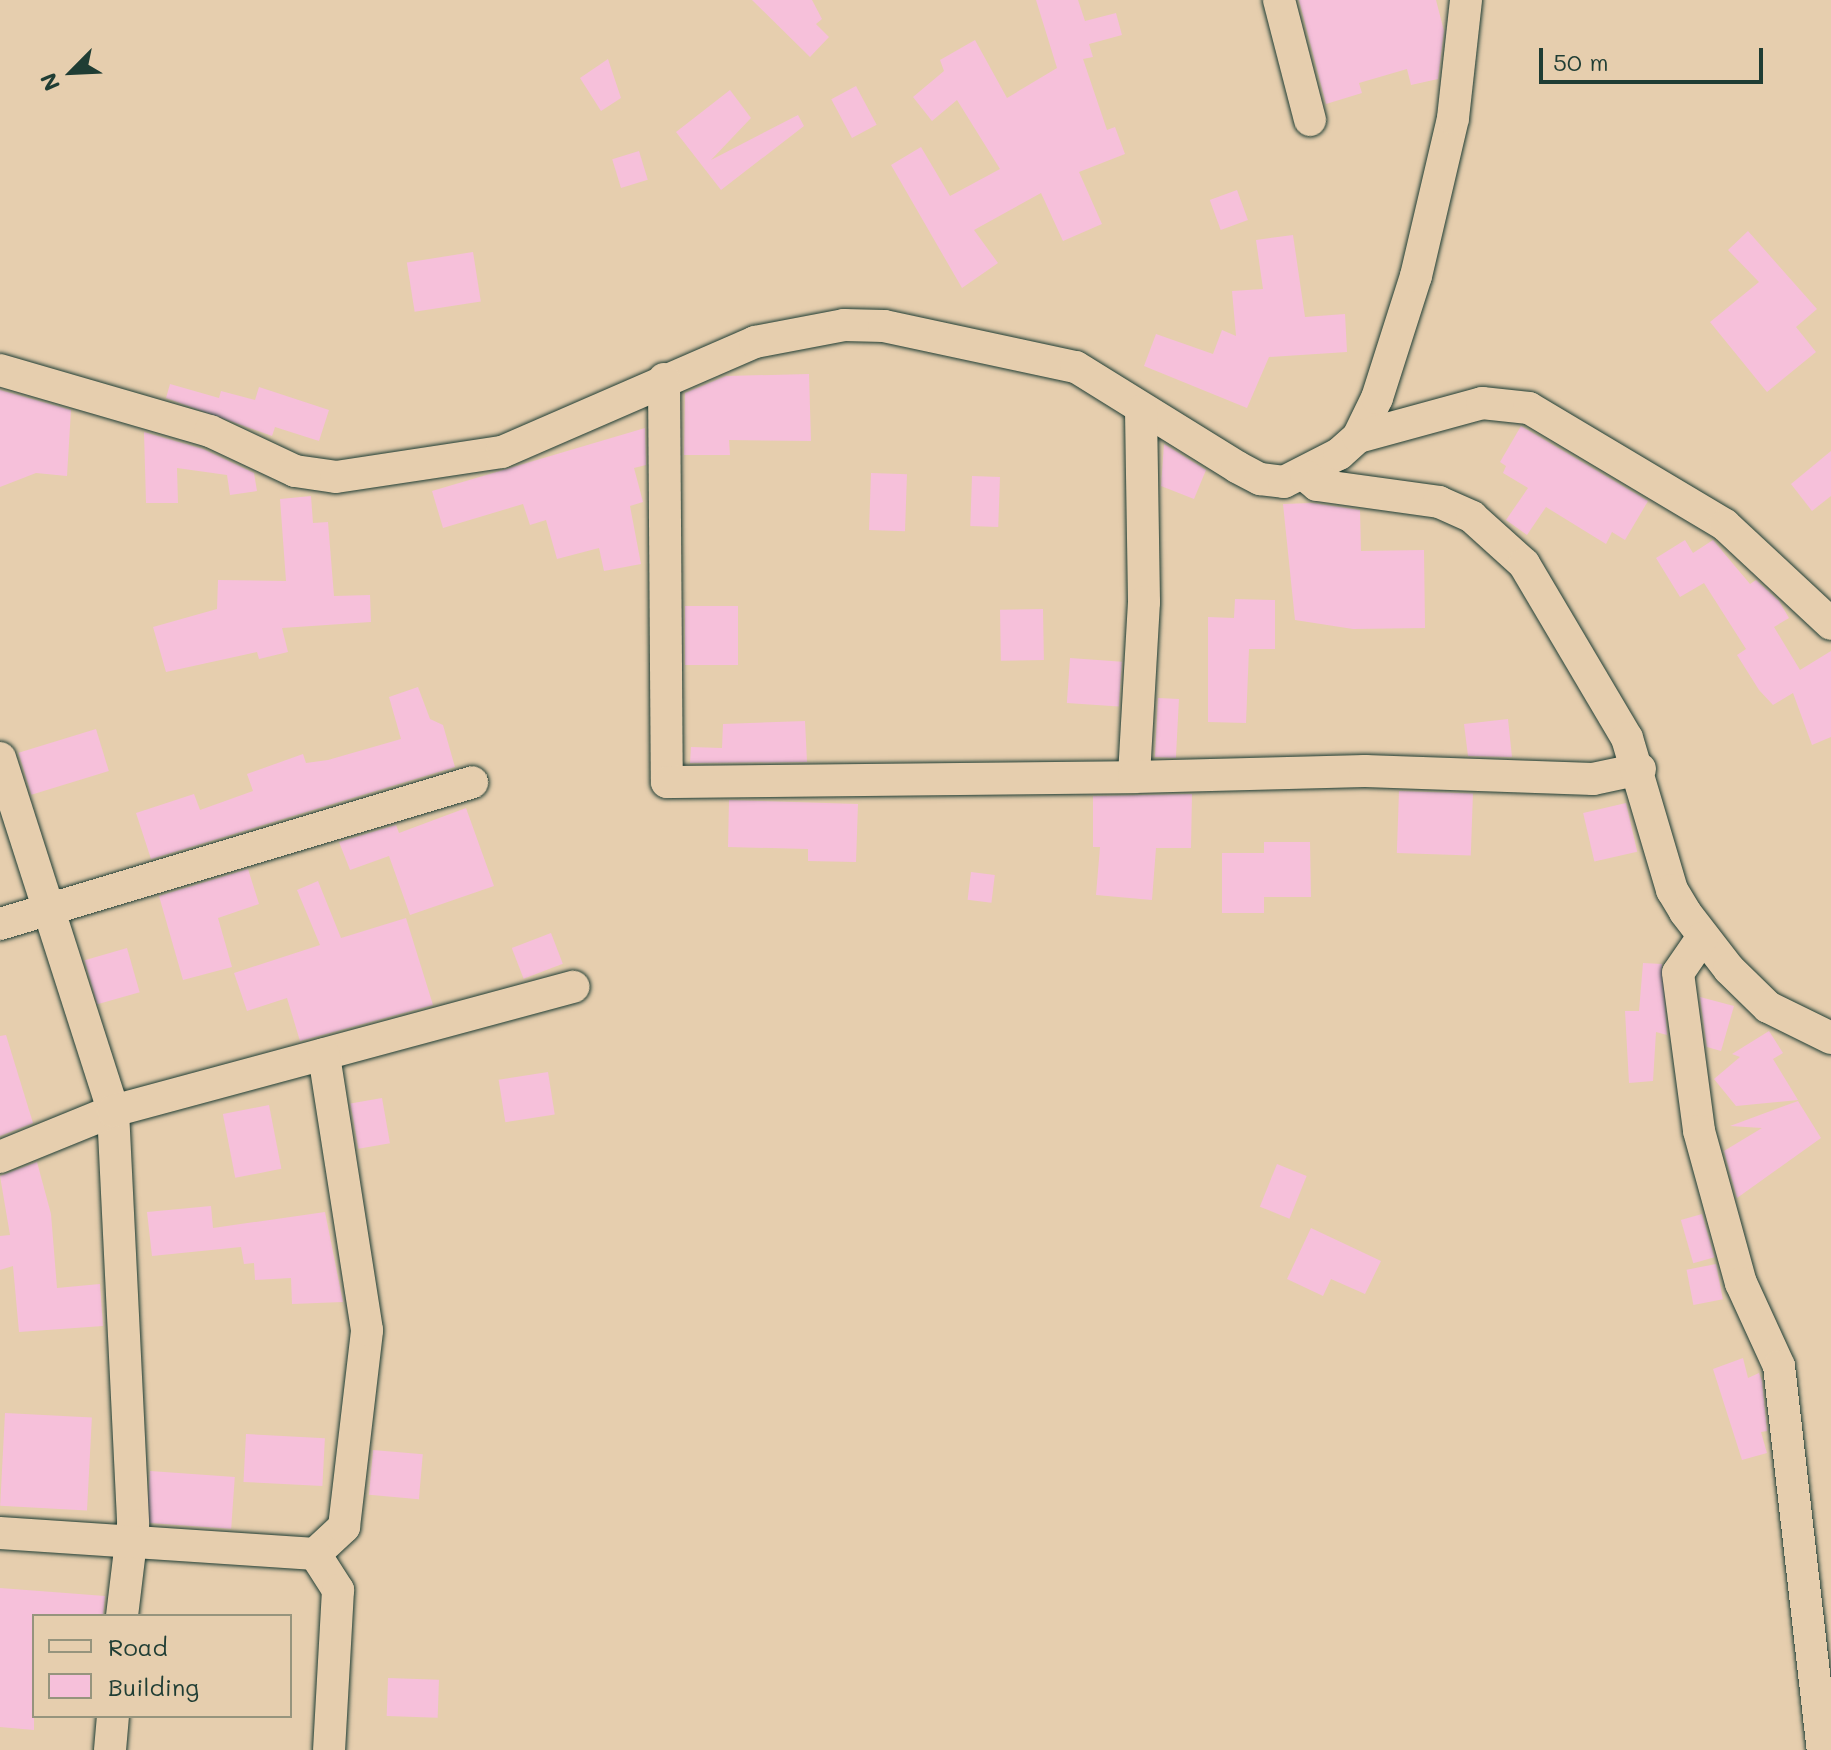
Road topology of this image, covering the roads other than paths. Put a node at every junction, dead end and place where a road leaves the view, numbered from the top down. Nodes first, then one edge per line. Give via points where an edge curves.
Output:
1 (1279, 0) edge
2 (1466, 0) edge
3 (1310, 120) dead end
4 (0, 370) edge
5 (664, 379) junction
6 (1141, 411) junction
7 (1358, 437) junction
8 (1306, 476) junction
9 (1831, 624) edge
10 (0, 758) edge
11 (1640, 769) junction
12 (1134, 777) junction
13 (472, 782) dead end
14 (48, 909) junction
15 (0, 924) edge
16 (1702, 938) junction
17 (574, 987) dead end
18 (1831, 1038) edge
19 (324, 1054) junction
20 (113, 1111) junction
21 (0, 1157) edge
22 (0, 1533) edge
23 (131, 1546) junction
24 (315, 1554) junction
25 (122, 1614) edge
26 (113, 1718) edge
27 (110, 1750) edge
28 (329, 1750) edge
29 (1823, 1750) edge

1 - 3 street
2 - 7 street via 1453,118 1416,276
4 - 5 street via 210,431 295,471 336,477 502,452
5 - 6 street via 755,342 844,325 884,326 1076,367
5 - 12 street via 667,782
6 - 8 street via 1167,421 1260,479
6 - 12 street via 1144,602
7 - 8 street
7 - 9 street via 1482,403 1529,408 1725,525
8 - 11 street via 1325,487 1439,502 1498,537 1549,602 1609,700
10 - 14 street
11 - 12 street via 1593,779 1365,771
11 - 16 street via 1672,890
13 - 14 street
14 - 15 street
14 - 20 street
16 - 18 street via 1768,1007
16 - 29 street via 1678,973 1699,1131 1741,1283 1779,1366
17 - 19 street
19 - 20 street
19 - 24 street via 367,1330 344,1527
20 - 21 street
20 - 23 street via 124,1265
22 - 23 street
23 - 24 street
23 - 25 street
24 - 28 street via 338,1590
26 - 27 street

